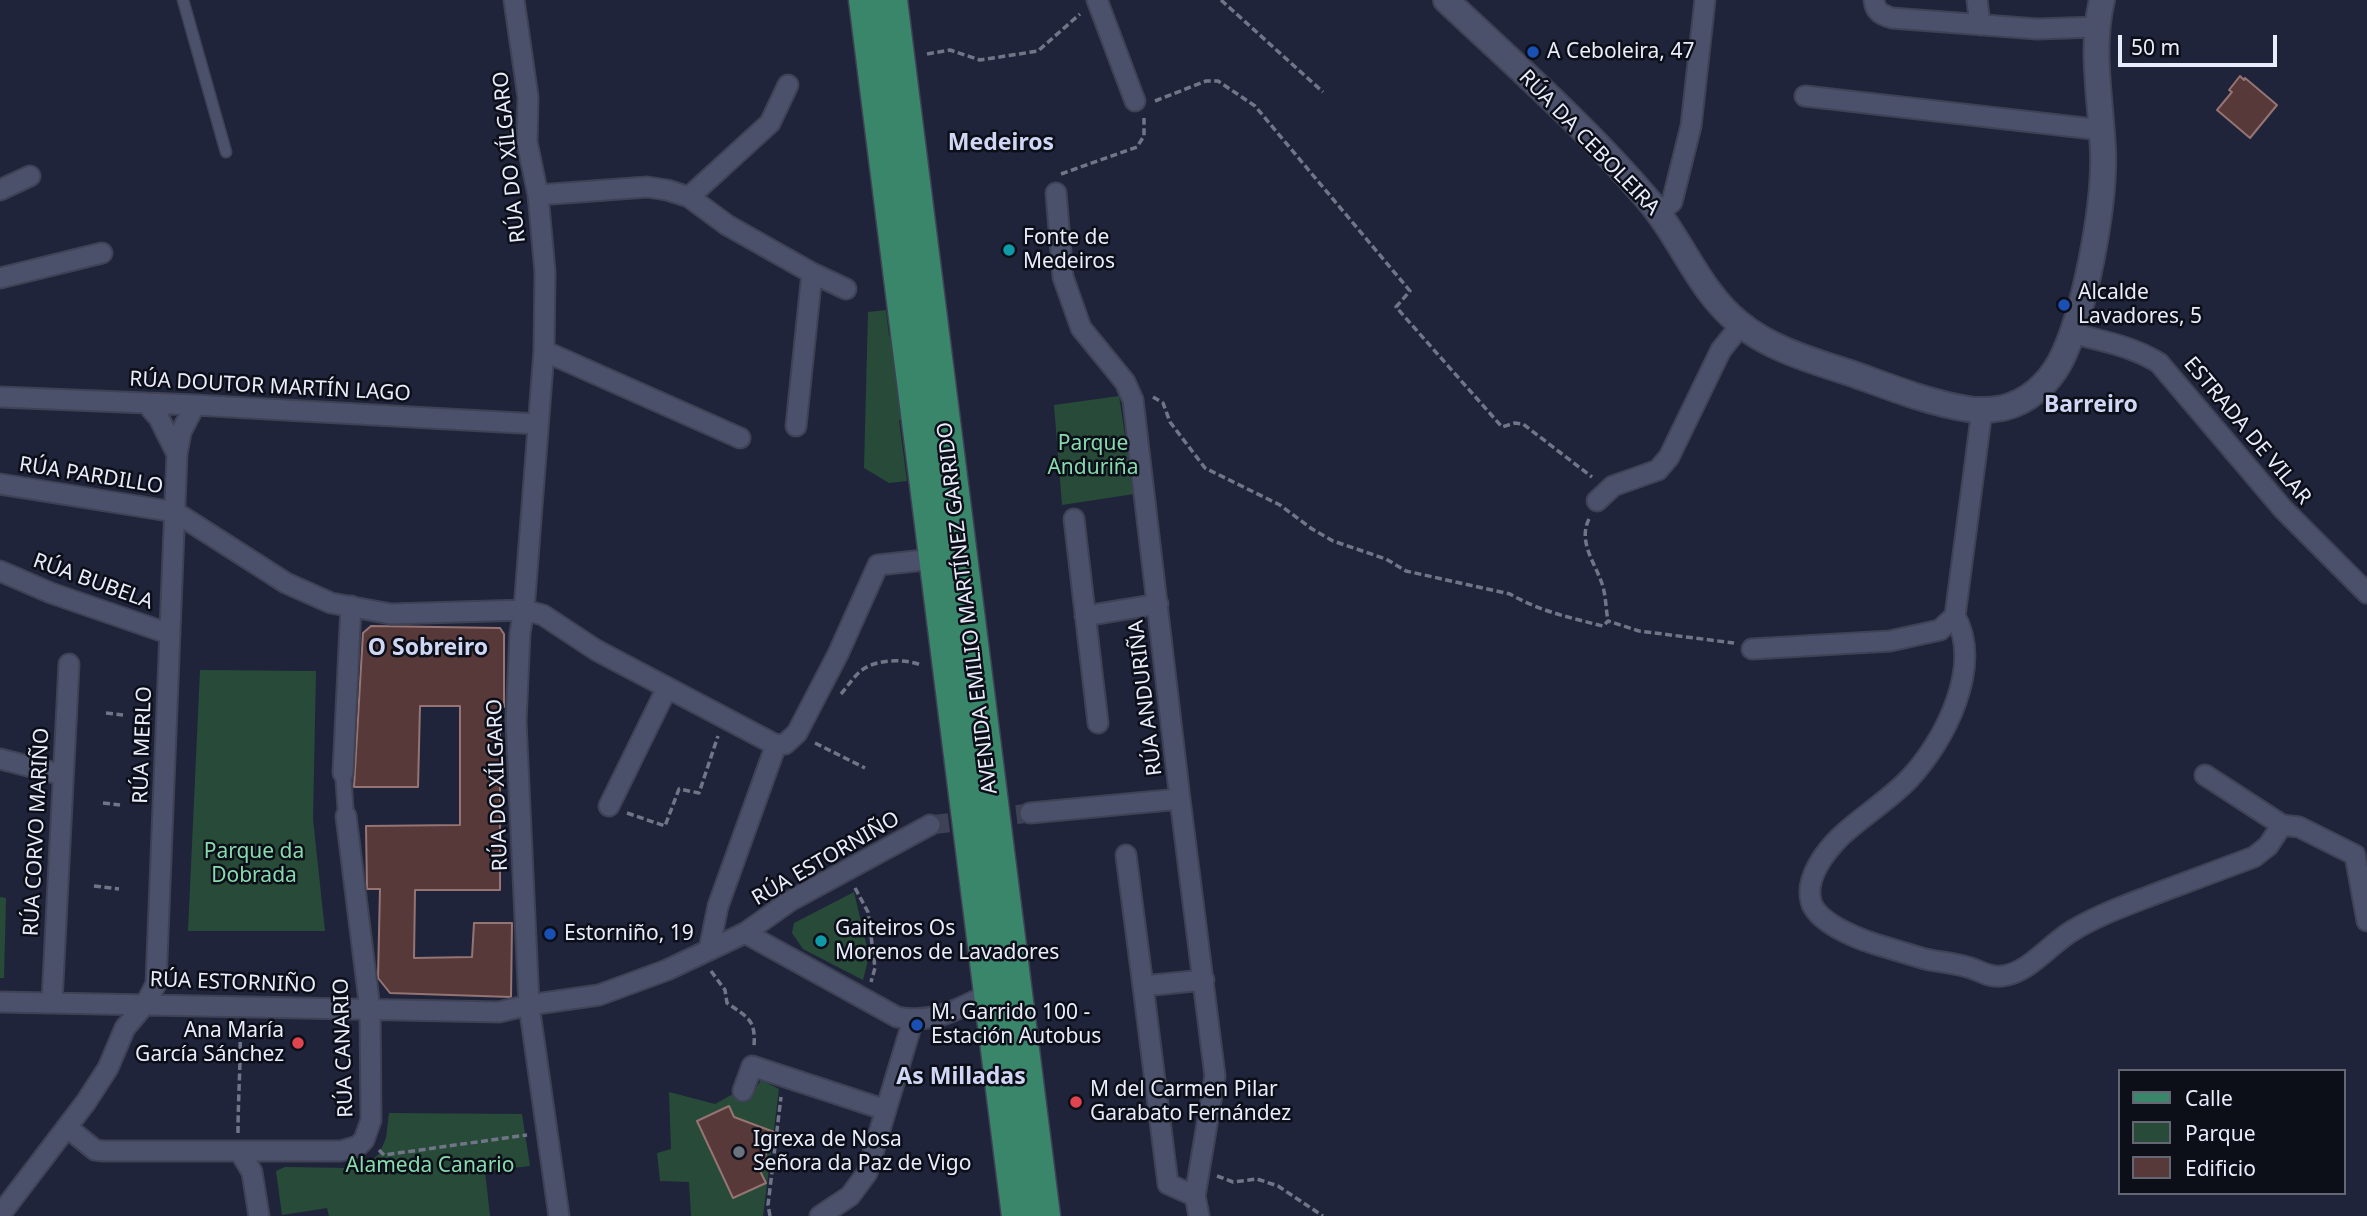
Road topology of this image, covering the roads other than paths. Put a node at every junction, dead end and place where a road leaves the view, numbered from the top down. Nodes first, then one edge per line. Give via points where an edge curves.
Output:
1 (183, 0) edge
2 (514, 0) edge
3 (864, 0) edge
4 (892, 0) edge
5 (1446, 0) edge
6 (1705, 0) edge
7 (1874, 0) edge
8 (1977, 0) edge
9 (2101, 1) edge
10 (1092, 4) edge
11 (1979, 24) junction
12 (2097, 27) junction
13 (789, 85) dead end
14 (1805, 96) dead end
15 (1137, 104) road end
16 (2102, 130) junction
17 (226, 152) dead end
18 (30, 176) dead end
19 (1058, 183) road end
20 (0, 191) edge
21 (538, 195) junction
22 (689, 197) junction
23 (1658, 213) junction
24 (102, 253) dead end
25 (812, 273) junction
26 (0, 278) edge
27 (846, 289) dead end
28 (1741, 325) junction
29 (2071, 333) junction
30 (544, 351) junction
31 (0, 397) edge
32 (146, 403) junction
33 (195, 405) junction
34 (1982, 410) junction
35 (538, 424) junction
36 (796, 426) dead end
37 (740, 438) dead end
38 (177, 454) junction
39 (0, 484) edge
40 (1597, 501) road end
41 (175, 512) junction
42 (1074, 519) dead end
43 (934, 559) junction
44 (0, 572) edge
45 (2367, 593) edge
46 (1158, 604) junction
47 (351, 607) junction
48 (524, 610) junction
49 (1085, 615) junction
50 (1955, 616) junction
51 (170, 634) junction
52 (1752, 649) road end
53 (69, 664) dead end
54 (667, 688) junction
55 (1098, 723) dead end
56 (776, 745) junction
57 (0, 759) edge
58 (342, 772) joint
59 (63, 775) junction
60 (2205, 775) dead end
61 (1180, 799) junction
62 (616, 809) road end
63 (1030, 813) tunnel mouth
64 (346, 817) joint
65 (930, 825) tunnel mouth
66 (2282, 825) junction
67 (1126, 855) dead end
68 (2361, 857) edge
69 (2367, 921) edge
70 (745, 933) junction
71 (705, 952) junction
72 (1014, 979) junction
73 (1204, 980) junction
74 (1143, 986) junction
75 (988, 994) junction
76 (0, 1002) edge
77 (52, 1002) junction
78 (109, 1003) junction
79 (146, 1003) junction
80 (530, 1005) junction
81 (370, 1009) junction
82 (913, 1020) junction
83 (125, 1028) junction
84 (743, 1091) dead end
85 (886, 1110) junction
86 (68, 1128) junction
87 (239, 1143) junction
88 (1195, 1196) junction
89 (0, 1215) edge
90 (259, 1216) edge
91 (559, 1216) edge
92 (820, 1216) edge
93 (1017, 1216) edge
94 (1045, 1216) edge
95 (1199, 1216) edge

1 - 17 lane
2 - 21 street, RÚA DO XÍLGARO via 528,97 527,142
3 - 43 main road, AVENIDA EMILIO MARTÍNEZ GARRIDO
4 - 72 main road, AVENIDA EMILIO MARTÍNEZ GARRIDO
5 - 23 street, RÚA DA CEBOLEIRA via 1561,109
6 - 23 street via 1691,126 1672,202
7 - 11 street via 1881,15 1892,18
8 - 11 street
9 - 12 street, RÚA DA CEBOLEIRA
10 - 15 street
11 - 12 street via 2036,29
12 - 16 street, RÚA DA CEBOLEIRA
13 - 22 street via 770,123
14 - 16 street
16 - 29 street, RÚA DA CEBOLEIRA via 2098,215
18 - 20 street
19 - 46 street, RÚA ANDURIÑA via 1063,277 1081,328 1125,382 1133,400
21 - 22 street via 647,187
21 - 30 street, RÚA DO XÍLGARO via 545,272
22 - 25 street via 727,225
23 - 28 street, RÚA DA CEBOLEIRA via 1710,292
24 - 26 street
25 - 27 street
25 - 36 street
28 - 34 street, RÚA DA CEBOLEIRA via 1830,366 1950,405
28 - 40 street via 1721,350 1669,457 1658,470 1613,486
29 - 34 street, RÚA DA CEBOLEIRA via 2045,384 2018,403
29 - 45 street, ESTRADA DE VILAR via 2122,345 2159,363 2283,509
30 - 35 street, RÚA DO XÍLGARO
30 - 37 street
31 - 32 street, RÚA DOUTOR MARTÍN LAGO
32 - 33 street, RÚA DOUTOR MARTÍN LAGO
32 - 38 street, RÚA MERLO
33 - 35 street, RÚA DOUTOR MARTÍN LAGO
33 - 38 street, RÚA MERLO via 181,432
34 - 50 street
35 - 48 street, RÚA DO XÍLGARO
38 - 41 street, RÚA MERLO
39 - 41 street, RÚA PARDILLO
41 - 47 street via 286,583
41 - 51 street, RÚA MERLO
42 - 49 street
43 - 56 street via 878,565 797,733 785,744
43 - 75 main road, AVENIDA EMILIO MARTÍNEZ GARRIDO
44 - 51 street, RÚA BUBELA
46 - 49 street
46 - 61 street, RÚA ANDURIÑA
47 - 48 street via 391,614
47 - 58 street, RÚA CANARIO
48 - 54 street via 543,615
48 - 80 street, RÚA DO XÍLGARO via 516,721
49 - 55 street
50 - 52 street via 1940,630 1890,640
50 - 66 street via 1962,628 1964,665 1952,714 1910,778 1840,837 1823,858 1811,880 1811,903 1824,919 1854,938 1989,976 2004,976 2020,971 2072,931 2109,912 2254,857
51 - 79 street, RÚA MERLO via 156,985
53 - 59 street, RÚA CORVO MARIÑO
54 - 56 street
54 - 62 street
56 - 71 street
57 - 59 street
58 - 64 street, RÚA CANARIO
59 - 77 street, RÚA CORVO MARIÑO
60 - 66 street
61 - 63 street
61 - 73 street, RÚA ANDURIÑA
64 - 81 street, RÚA CANARIO
65 - 70 street, RÚA ESTORNIÑO via 790,901
66 - 68 street via 2300,827
67 - 74 street
68 - 69 street
70 - 71 street, RÚA ESTORNIÑO
70 - 82 street, RÚA ESTORNIÑO via 897,1017
71 - 80 street, RÚA ESTORNIÑO via 599,995
72 - 75 street
72 - 94 main road, AVENIDA EMILIO MARTÍNEZ GARRIDO
73 - 74 street
73 - 88 street, RÚA ANDURIÑA via 1215,1076
74 - 88 street via 1168,1184
75 - 82 street via 941,1016
75 - 93 main road, AVENIDA EMILIO MARTÍNEZ GARRIDO
76 - 77 street, RÚA ESTORNIÑO
77 - 78 street, RÚA ESTORNIÑO
78 - 79 street, RÚA ESTORNIÑO
78 - 83 street
79 - 81 street, RÚA ESTORNIÑO
79 - 83 street, RÚA MERLO
80 - 81 street, RÚA ESTORNIÑO via 499,1012
80 - 91 street, RÚA DO XÍLGARO
81 - 87 street, RÚA CANARIO via 371,1120 364,1140 341,1151
82 - 85 street
83 - 86 street, RÚA MERLO via 108,1068
84 - 85 street via 752,1066
85 - 92 street via 859,1186
86 - 87 street, RÚA CANARIO via 95,1150
86 - 89 street, RÚA MERLO
87 - 90 street via 252,1172
88 - 95 street, RÚA ANDURIÑA

